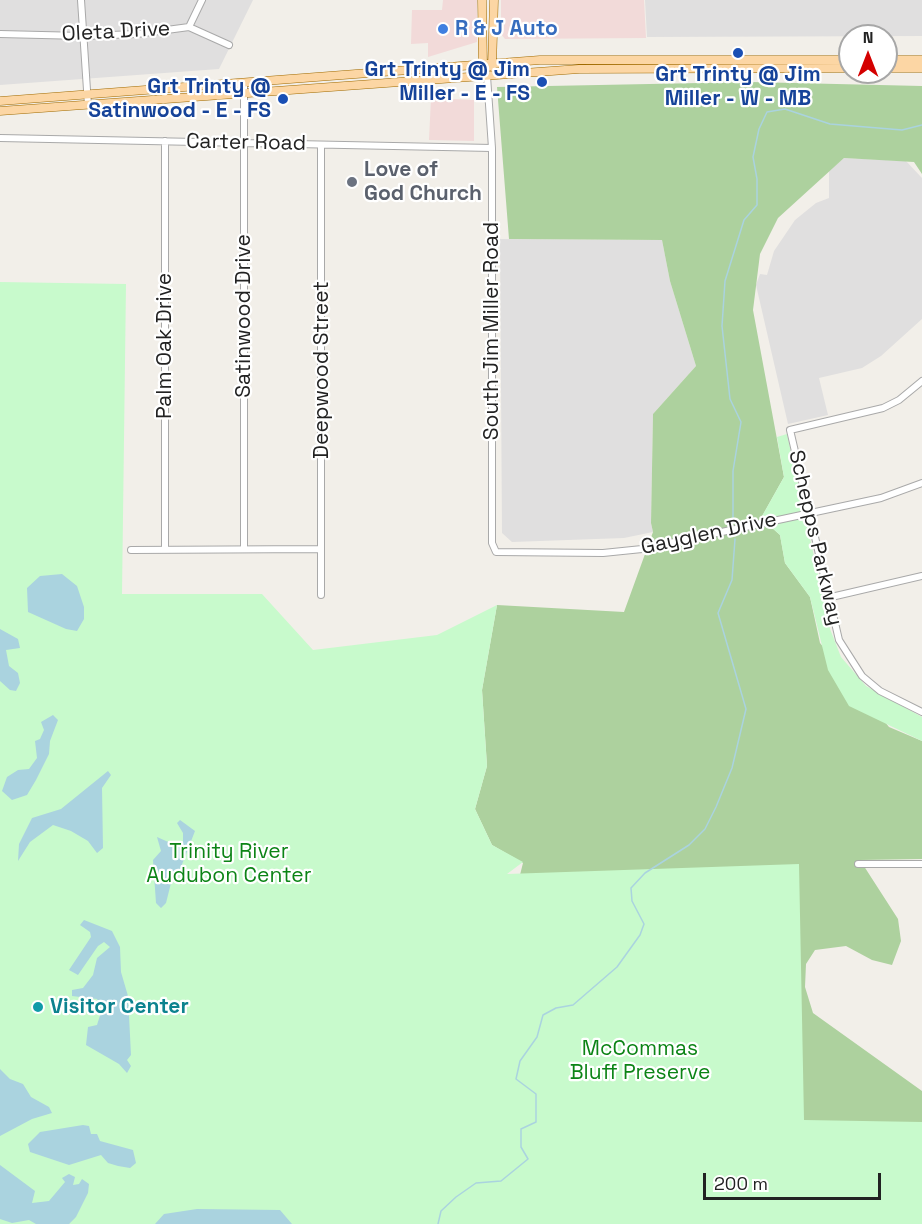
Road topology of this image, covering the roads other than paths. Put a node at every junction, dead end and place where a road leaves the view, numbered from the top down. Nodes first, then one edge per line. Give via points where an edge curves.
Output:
1 (81, 0) edge
2 (202, 0) edge
3 (482, 0) edge
4 (494, 0) edge
5 (189, 27) junction
6 (0, 34) edge
7 (83, 36) junction
8 (229, 45) dead end
9 (838, 60) edge
10 (898, 60) edge
11 (922, 60) edge
12 (482, 64) junction
13 (493, 64) junction
14 (838, 68) edge
15 (898, 68) edge
16 (922, 69) edge
17 (487, 76) junction
18 (244, 82) junction
19 (87, 94) junction
20 (244, 94) junction
21 (0, 101) edge
22 (88, 105) junction
23 (0, 111) edge
24 (0, 138) edge
25 (165, 141) junction
26 (244, 144) junction
27 (321, 145) junction
28 (492, 148) junction
29 (922, 381) edge
30 (922, 483) edge
31 (808, 514) junction
32 (244, 549) junction
33 (321, 549) junction
34 (493, 549) joint
35 (131, 550) dead end
36 (165, 550) junction
37 (922, 576) edge
38 (321, 595) dead end
39 (827, 598) junction
40 (922, 712) edge
41 (858, 864) dead end
42 (922, 864) edge

1 - 7 street
2 - 5 street
3 - 12 main road
4 - 13 main road
5 - 7 street, Oleta Drive
5 - 8 street, Oleta Drive
6 - 7 street, Oleta Drive
7 - 19 street
9 - 13 main road via 586,59
10 - 11 main road
12 - 13 main road
12 - 17 main road
12 - 18 main road
13 - 17 main road
14 - 17 main road via 626,68
15 - 16 main road
17 - 20 main road
17 - 28 street, South Jim Miller Road
18 - 19 main road
18 - 20 street, Satinwood Drive
19 - 21 main road
19 - 22 street
20 - 22 main road
20 - 26 street, Satinwood Drive
22 - 23 main road
24 - 25 street, Carter Road
25 - 26 street, Carter Road
25 - 36 street, Palm Oak Drive
26 - 27 street, Carter Road
26 - 32 street, Satinwood Drive
27 - 28 street, Carter Road
27 - 33 street, Deepwood Street
28 - 34 street, South Jim Miller Road
29 - 31 street, Schepps Parkway via 884,408 790,430
30 - 31 street, Gayglen Drive via 881,498
31 - 34 street, Gayglen Drive via 619,552 501,553
31 - 39 street, Schepps Parkway
32 - 33 street
32 - 36 street
33 - 38 street, Deepwood Street
35 - 36 street
37 - 39 street
39 - 40 street, Schepps Parkway via 839,640 862,676 880,691
41 - 42 street

